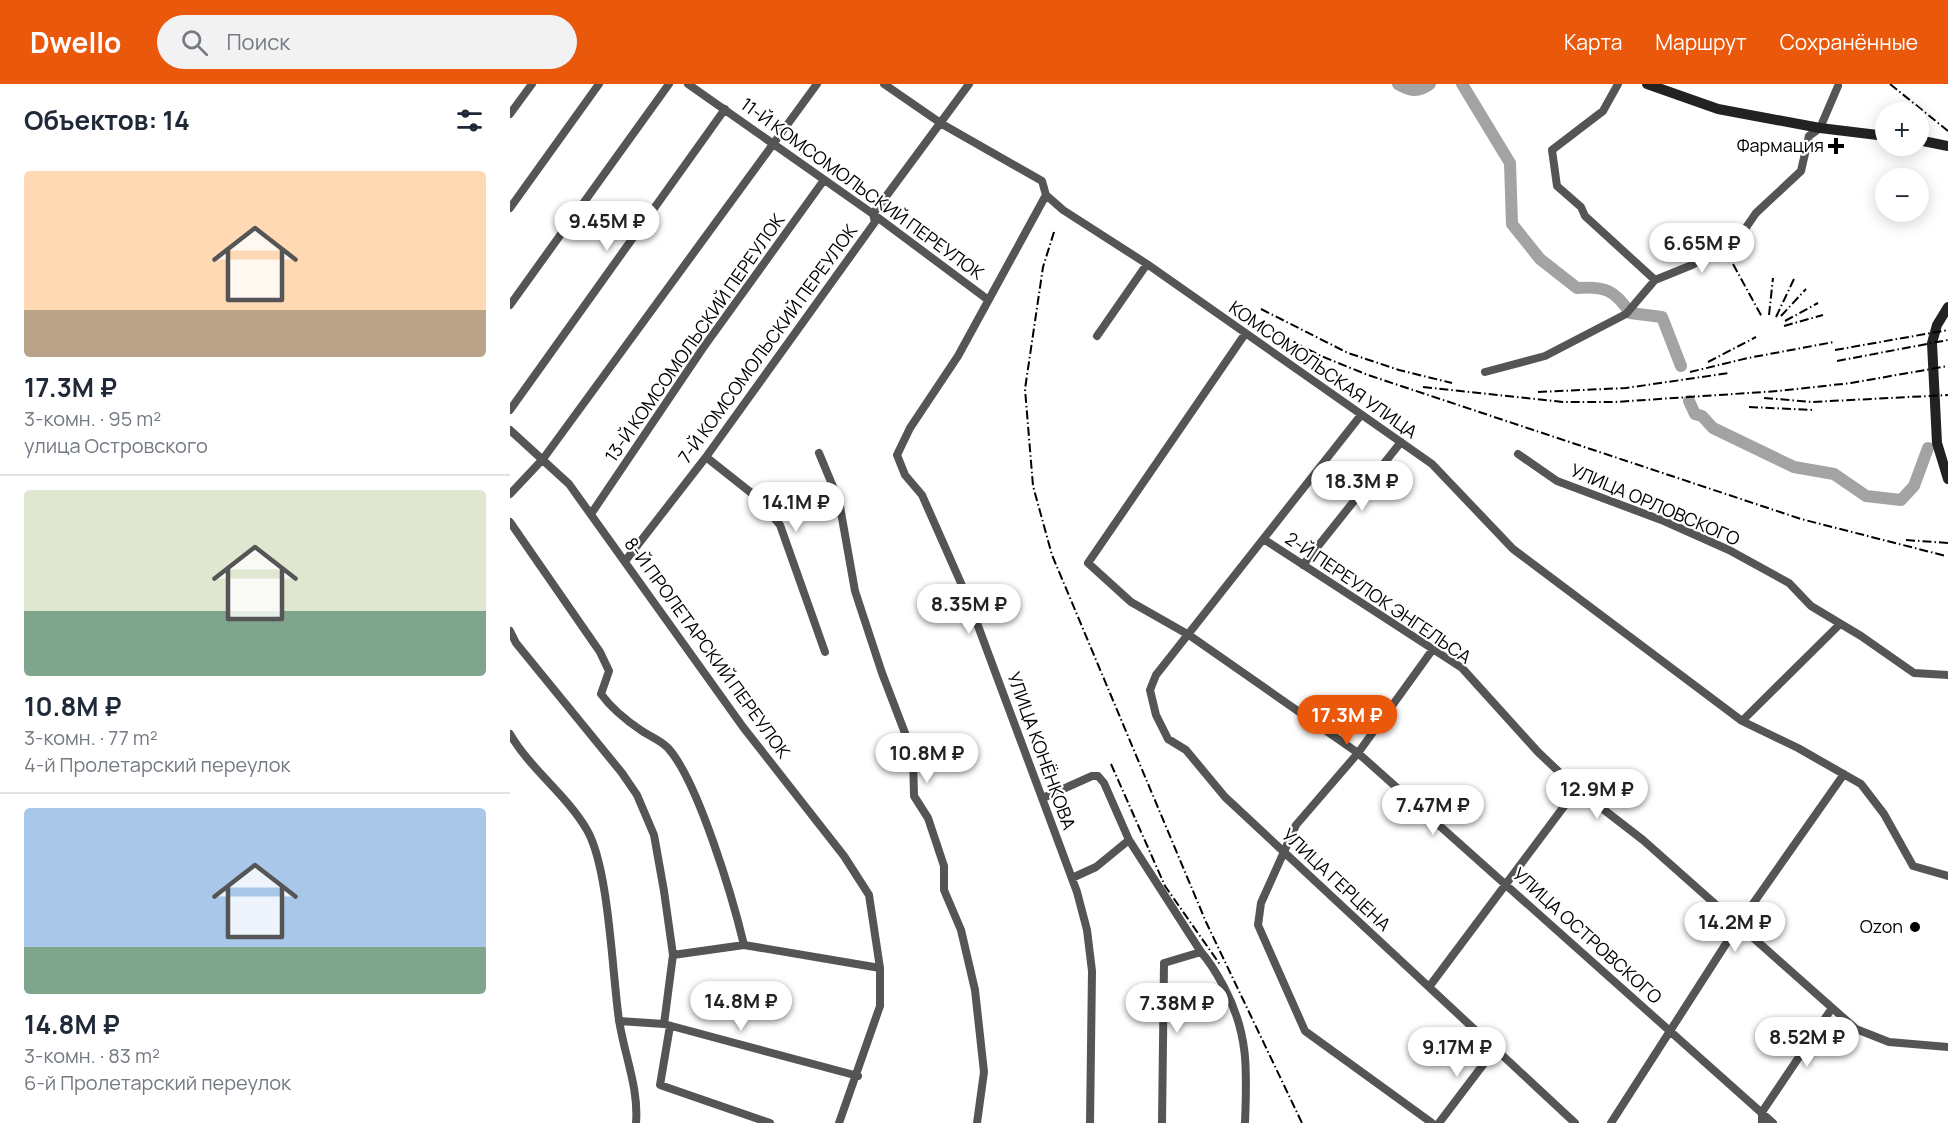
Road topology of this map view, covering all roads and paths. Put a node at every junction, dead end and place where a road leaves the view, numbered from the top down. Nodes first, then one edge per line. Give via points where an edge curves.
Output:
1 (532, 84) edge
2 (599, 84) edge
3 (669, 84) edge
4 (688, 84) edge
5 (817, 84) edge
6 (884, 84) edge
7 (969, 84) edge
8 (1618, 84) edge
9 (1647, 84) edge
10 (1838, 86) dead end
11 (725, 109) junction
12 (510, 114) edge
13 (942, 124) junction
14 (1820, 128) junction
15 (1875, 135) edge
16 (1929, 142) edge
17 (773, 144) junction
18 (1948, 146) edge
19 (824, 180) junction
20 (1046, 195) junction
21 (510, 208) edge
22 (873, 214) junction
23 (1147, 264) junction
24 (1655, 280) junction
25 (987, 299) junction
26 (510, 305) edge
27 (1948, 307) edge
28 (1245, 334) junction
29 (1097, 336) dead end
30 (1485, 372) dead end
31 (510, 410) edge
32 (1361, 415) junction
33 (510, 430) edge
34 (1401, 442) junction
35 (819, 453) dead end
36 (1518, 454) dead end
37 (706, 457) junction
38 (543, 459) junction
39 (1948, 479) edge
40 (510, 494) edge
41 (591, 514) junction
42 (510, 522) edge
43 (1265, 540) junction
44 (626, 560) junction
45 (1303, 565) junction
46 (1840, 624) junction
47 (510, 631) edge
48 (1189, 635) junction
49 (1433, 649) junction
50 (825, 652) dead end
51 (1948, 675) edge
52 (1742, 721) junction
53 (510, 734) edge
54 (1358, 753) junction
55 (1844, 774) junction
56 (1577, 789) junction
57 (1042, 798) junction
58 (1129, 840) junction
59 (1284, 853) junction
60 (1948, 876) edge
61 (1072, 878) junction
62 (1508, 885) junction
63 (1738, 924) junction
64 (744, 945) junction
65 (1201, 952) junction
66 (673, 955) junction
67 (880, 968) junction
68 (1429, 987) junction
69 (1832, 1008) junction
70 (619, 1021) junction
71 (667, 1025) junction
72 (1670, 1031) junction
73 (1948, 1047) edge
74 (1495, 1049) junction
75 (858, 1076) junction
76 (1762, 1112) junction
77 (636, 1123) edge
78 (770, 1123) edge
79 (839, 1123) edge
80 (977, 1123) edge
81 (1090, 1123) edge
82 (1162, 1123) edge
83 (1245, 1123) edge
84 (1432, 1123) edge
85 (1439, 1123) edge
86 (1575, 1123) edge
87 (1611, 1123) edge
88 (1762, 1123) edge
89 (1773, 1123) edge

1 - 12 street
2 - 21 street
3 - 26 street
4 - 11 street, 11-Й КОМСОМОЛЬСКИЙ ПЕРЕУЛОК
5 - 17 street
6 - 13 street, КОМСОМОЛЬСКАЯ УЛИЦА
7 - 13 street, 7-Й КОМСОМОЛЬСКИЙ ПЕРЕУЛОК
8 - 24 street via 1603,111 1552,150 1557,186
9 - 14 street via 1718,109
10 - 14 street
11 - 17 street, 11-Й КОМСОМОЛЬСКИЙ ПЕРЕУЛОК
11 - 31 street
13 - 20 street, КОМСОМОЛЬСКАЯ УЛИЦА via 1042,182
13 - 22 street, 7-Й КОМСОМОЛЬСКИЙ ПЕРЕУЛОК
14 - 15 street
14 - 24 street via 1809,136 1801,171 1730,244
16 - 18 street
17 - 19 street, 11-Й КОМСОМОЛЬСКИЙ ПЕРЕУЛОК
17 - 38 street
19 - 22 street, 11-Й КОМСОМОЛЬСКИЙ ПЕРЕУЛОК
19 - 41 street, 13-Й КОМСОМОЛЬСКИЙ ПЕРЕУЛОК
20 - 23 street, КОМСОМОЛЬСКАЯ УЛИЦА
20 - 25 street, УЛИЦА КОНЁНКОВА
22 - 25 street, 11-Й КОМСОМОЛЬСКИЙ ПЕРЕУЛОК
22 - 37 street, 7-Й КОМСОМОЛЬСКИЙ ПЕРЕУЛОК via 875,222
23 - 28 street, КОМСОМОЛЬСКАЯ УЛИЦА
23 - 29 street
24 - 30 street via 1626,314 1545,356
25 - 57 street, УЛИЦА КОНЁНКОВА via 958,356 910,428 897,455 905,475 922,495 968,599
27 - 39 street via 1932,343 1937,443
28 - 32 street, КОМСОМОЛЬСКАЯ УЛИЦА
28 - 48 street, УЛИЦА ОСТРОВСКОГО via 1088,563 1131,602
32 - 34 street, КОМСОМОЛЬСКАЯ УЛИЦА
32 - 43 street, УЛИЦА ГЕРЦЕНА
33 - 38 street, 8-Й ПРОЛЕТАРСКИЙ ПЕРЕУЛОК
34 - 45 street
34 - 52 street, КОМСОМОЛЬСКАЯ УЛИЦА via 1460,491 1513,549
35 - 80 street via 839,501 855,591 913,754 914,796 931,827 944,866 944,890 961,930 973,980 984,1072
36 - 46 street, УЛИЦА ОРЛОВСКОГО via 1557,480 1728,550 1789,583 1811,606
37 - 44 street, 7-Й КОМСОМОЛЬСКИЙ ПЕРЕУЛОК
37 - 50 street via 754,495 780,525
38 - 40 street
38 - 41 street, 8-Й ПРОЛЕТАРСКИЙ ПЕРЕУЛОК via 569,484
41 - 44 street, 8-Й ПРОЛЕТАРСКИЙ ПЕРЕУЛОК
42 - 64 street via 600,652 609,670 601,694 619,713 670,750 685,776 733,901
43 - 45 street, 2-Й ПЕРЕУЛОК ЭНГЕЛЬСА
43 - 48 street, УЛИЦА ГЕРЦЕНА
44 - 67 street, 8-Й ПРОЛЕТАРСКИЙ ПЕРЕУЛОК via 742,727 844,856 869,895
45 - 49 street, 2-Й ПЕРЕУЛОК ЭНГЕЛЬСА
46 - 51 street, УЛИЦА ОРЛОВСКОГО via 1914,674
46 - 52 street
47 - 66 street via 637,795 654,835
48 - 54 street, УЛИЦА ОСТРОВСКОГО
48 - 59 street, УЛИЦА ГЕРЦЕНА via 1156,675 1150,690 1156,715 1168,739 1186,750 1225,797
49 - 54 street
49 - 56 street, 2-Й ПЕРЕУЛОК ЭНГЕЛЬСА via 1462,668
52 - 55 street, КОМСОМОЛЬСКАЯ УЛИЦА
53 - 70 street via 520,752 561,794 588,832 599,868
54 - 59 street via 1296,825
54 - 62 street, УЛИЦА ОСТРОВСКОГО
55 - 60 street, КОМСОМОЛЬСКАЯ УЛИЦА via 1872,796 1913,866
55 - 63 street
56 - 62 street
56 - 63 street, 2-Й ПЕРЕУЛОК ЭНГЕЛЬСА via 1643,840
57 - 58 street via 1098,776
57 - 61 street, УЛИЦА КОНЁНКОВА
58 - 61 street via 1096,867
58 - 65 street
59 - 68 street, УЛИЦА ГЕРЦЕНА
59 - 84 street via 1261,903 1258,925 1305,1031
61 - 81 street, УЛИЦА КОНЁНКОВА via 1087,930 1092,971
62 - 68 street
62 - 72 street, УЛИЦА ОСТРОВСКОГО
63 - 69 street, 2-Й ПЕРЕУЛОК ЭНГЕЛЬСА
63 - 72 street
64 - 66 street
64 - 67 street
65 - 82 street via 1164,963
65 - 83 street via 1211,962 1242,1026 1246,1057
66 - 71 street
67 - 75 street via 880,1006
68 - 74 street, УЛИЦА ГЕРЦЕНА
69 - 73 street, 2-Й ПЕРЕУЛОК ЭНГЕЛЬСА via 1856,1029 1889,1042
69 - 76 street
70 - 71 street
70 - 77 street via 637,1107
71 - 75 street
71 - 78 street via 660,1085
72 - 76 street, УЛИЦА ОСТРОВСКОГО
72 - 87 street
74 - 85 street
74 - 86 street, УЛИЦА ГЕРЦЕНА
75 - 79 street
76 - 88 street
76 - 89 street, УЛИЦА ОСТРОВСКОГО

